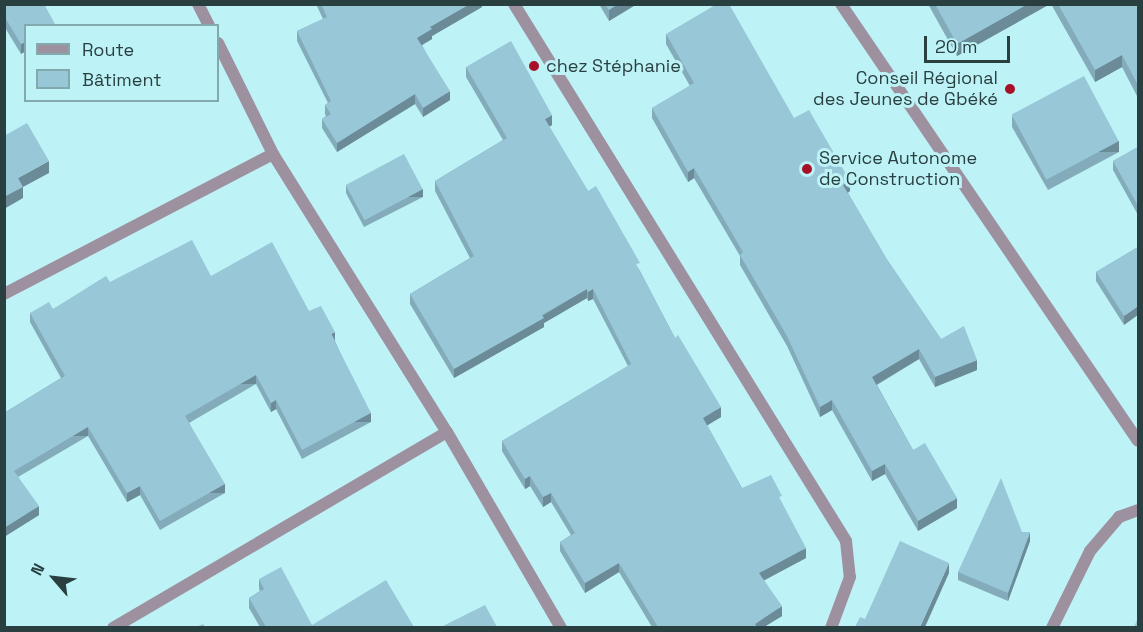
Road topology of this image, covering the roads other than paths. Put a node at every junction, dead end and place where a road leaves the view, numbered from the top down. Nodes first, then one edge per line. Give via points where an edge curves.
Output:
1 (198, 4) edge
2 (514, 4) edge
3 (841, 4) edge
4 (208, 24) edge
5 (219, 45) edge
6 (273, 154) junction
7 (4, 294) edge
8 (447, 432) junction
9 (1138, 441) edge
10 (1138, 510) edge
11 (113, 627) edge
12 (561, 627) edge
13 (831, 627) edge
14 (1052, 627) edge

1 - 4 street
2 - 13 street via 846,540 850,577
3 - 9 street
5 - 6 street
6 - 7 street
6 - 8 street
8 - 11 street
8 - 12 street
10 - 14 street via 1119,517 1090,551

